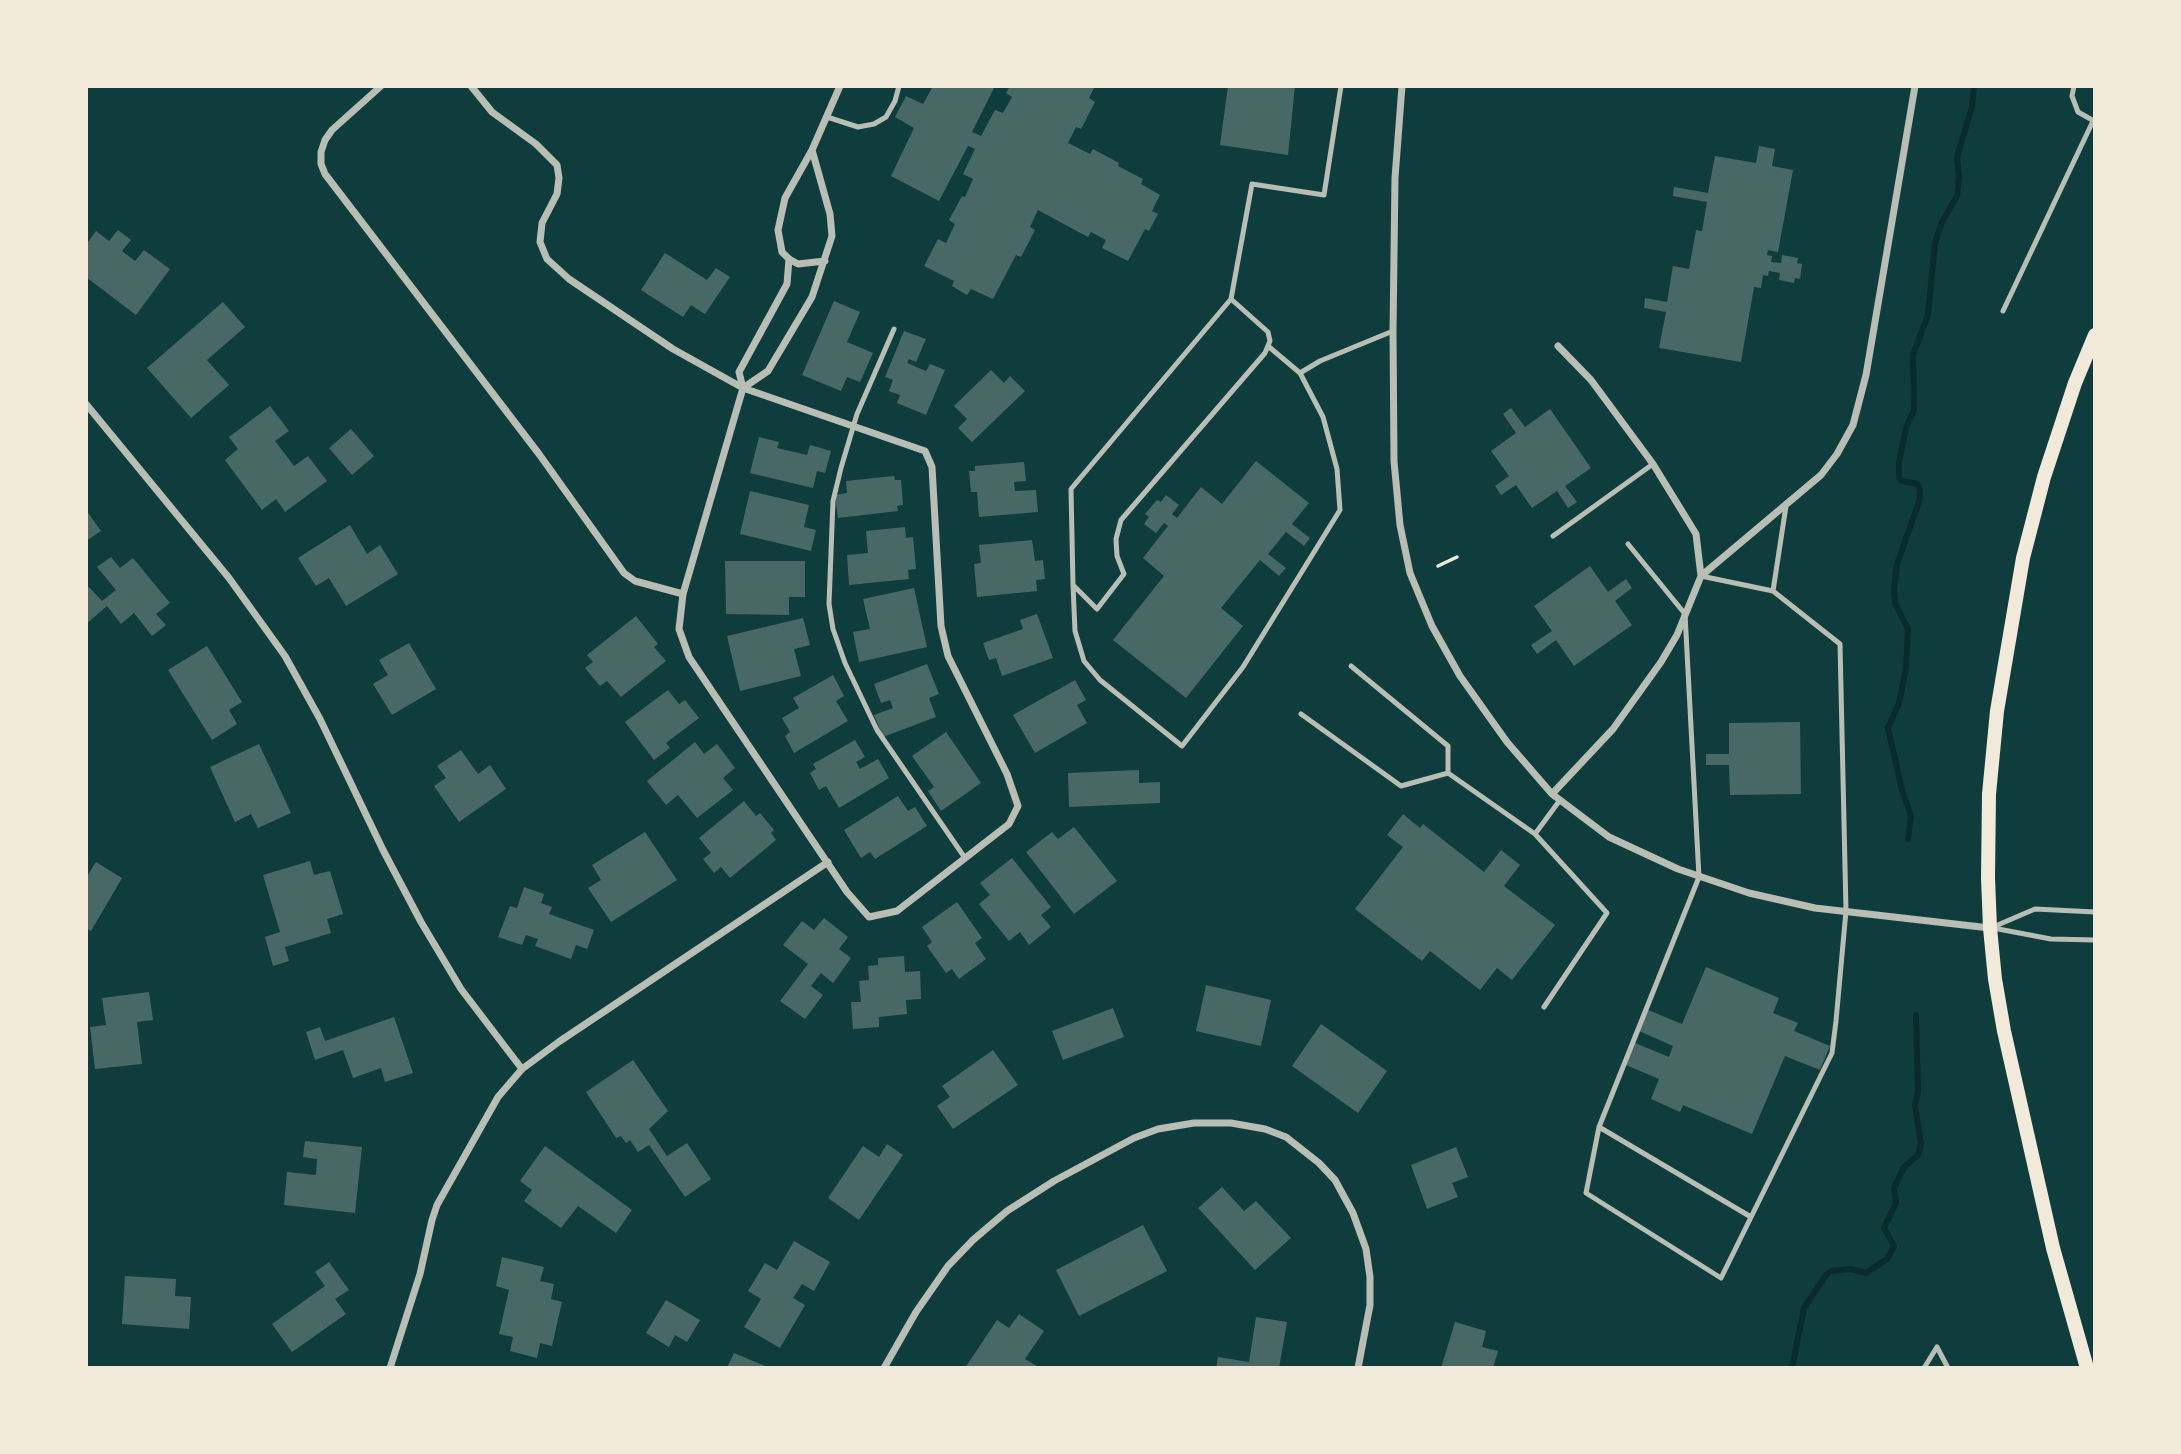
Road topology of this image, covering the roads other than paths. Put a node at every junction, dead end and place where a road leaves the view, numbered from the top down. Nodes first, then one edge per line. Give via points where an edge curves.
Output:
1 (381, 86) edge
2 (471, 86) edge
3 (840, 86) edge
4 (900, 86) edge
5 (1341, 86) edge
6 (1402, 86) edge
7 (1915, 86) edge
8 (2074, 86) edge
9 (827, 117) junction
10 (2094, 121) edge
11 (812, 150) junction
12 (789, 259) junction
13 (825, 261) junction
14 (1231, 299) junction
15 (2003, 311) dead end
16 (894, 329) dead end
17 (1392, 331) junction
18 (2095, 335) edge
19 (1268, 346) junction
20 (1558, 346) dead end
21 (1300, 373) junction
22 (743, 388) junction
23 (86, 404) edge
24 (852, 426) junction
25 (1653, 464) junction
26 (1786, 506) junction
27 (1553, 536) dead end
28 (1628, 544) dead end
29 (1701, 576) junction
30 (1073, 585) junction
31 (1773, 591) junction
32 (683, 594) junction
33 (1685, 614) junction
34 (1351, 666) dead end
35 (1301, 714) dead end
36 (1448, 773) junction
37 (1552, 794) junction
38 (1560, 800) junction
39 (1535, 834) junction
40 (965, 858) junction
41 (828, 862) junction
42 (1699, 877) junction
43 (1846, 911) junction
44 (2095, 912) edge
45 (1990, 928) junction
46 (2095, 940) edge
47 (1544, 1007) dead end
48 (522, 1069) junction
49 (1599, 1127) junction
50 (1751, 1217) junction
51 (390, 1368) edge
52 (884, 1368) edge
53 (1358, 1368) edge
54 (1924, 1368) edge
55 (1948, 1368) edge
56 (2087, 1368) edge

1 - 32 street via 325,140 321,164 325,174 624,573 635,582
2 - 22 street via 492,112 557,165 557,194 542,223 540,242 547,259 613,310
3 - 9 street
4 - 9 lane via 887,117 874,124 858,127
5 - 14 lane via 1324,195 1252,184
6 - 17 street
7 - 26 street via 1857,414 1838,454
8 - 10 lane via 2078,112
9 - 11 street
10 - 15 lane
11 - 12 street via 785,198 778,230 782,252
11 - 13 street via 830,214 832,236
12 - 13 street via 798,264
12 - 22 street via 787,284 739,372
13 - 22 street via 812,297 768,371
14 - 19 lane via 1268,332
14 - 30 lane via 1070,489
16 - 24 lane
17 - 21 lane
17 - 37 street via 1394,461 1410,573 1460,676 1507,742
18 - 45 main road via 2044,477 2008,638 1989,794
19 - 21 lane
19 - 30 lane via 1121,520 1117,556 1125,574 1097,609
20 - 25 street via 1591,380
21 - 30 lane via 1323,417 1337,469 1340,510 1243,667 1182,746 1100,680 1084,661 1075,631
22 - 24 street
22 - 32 street
23 - 48 street via 271,636 320,719 421,922 461,989
24 - 40 lane via 833,501 829,604 833,629 877,730
24 - 40 street via 925,451 932,467 948,656 1007,774 1018,806 1009,824
25 - 27 lane
25 - 29 street via 1696,534
26 - 29 street
26 - 31 lane
28 - 33 lane
29 - 31 lane
29 - 33 street
31 - 43 lane via 1840,644
32 - 41 street via 680,629 689,657
33 - 37 street via 1661,662 1613,729
33 - 42 lane
34 - 36 lane via 1448,746
35 - 36 lane via 1401,786
36 - 39 lane
37 - 38 street
38 - 39 lane
38 - 42 street via 1609,837
39 - 47 lane via 1607,913
40 - 41 street via 897,911 869,917
41 - 48 street
42 - 43 street via 1749,893
42 - 49 lane
43 - 45 street
43 - 50 lane via 1832,1053
44 - 45 lane via 2035,909
45 - 46 lane via 2051,939
45 - 56 main road via 2000,1005 2033,1165
48 - 51 street via 488,1112 437,1205
49 - 50 lane
49 - 50 lane via 1586,1193 1721,1278
52 - 53 street via 948,1266 1007,1211 1135,1138 1194,1123 1231,1123 1286,1137 1335,1181 1353,1213 1370,1277 1370,1305
54 - 55 lane via 1937,1347

